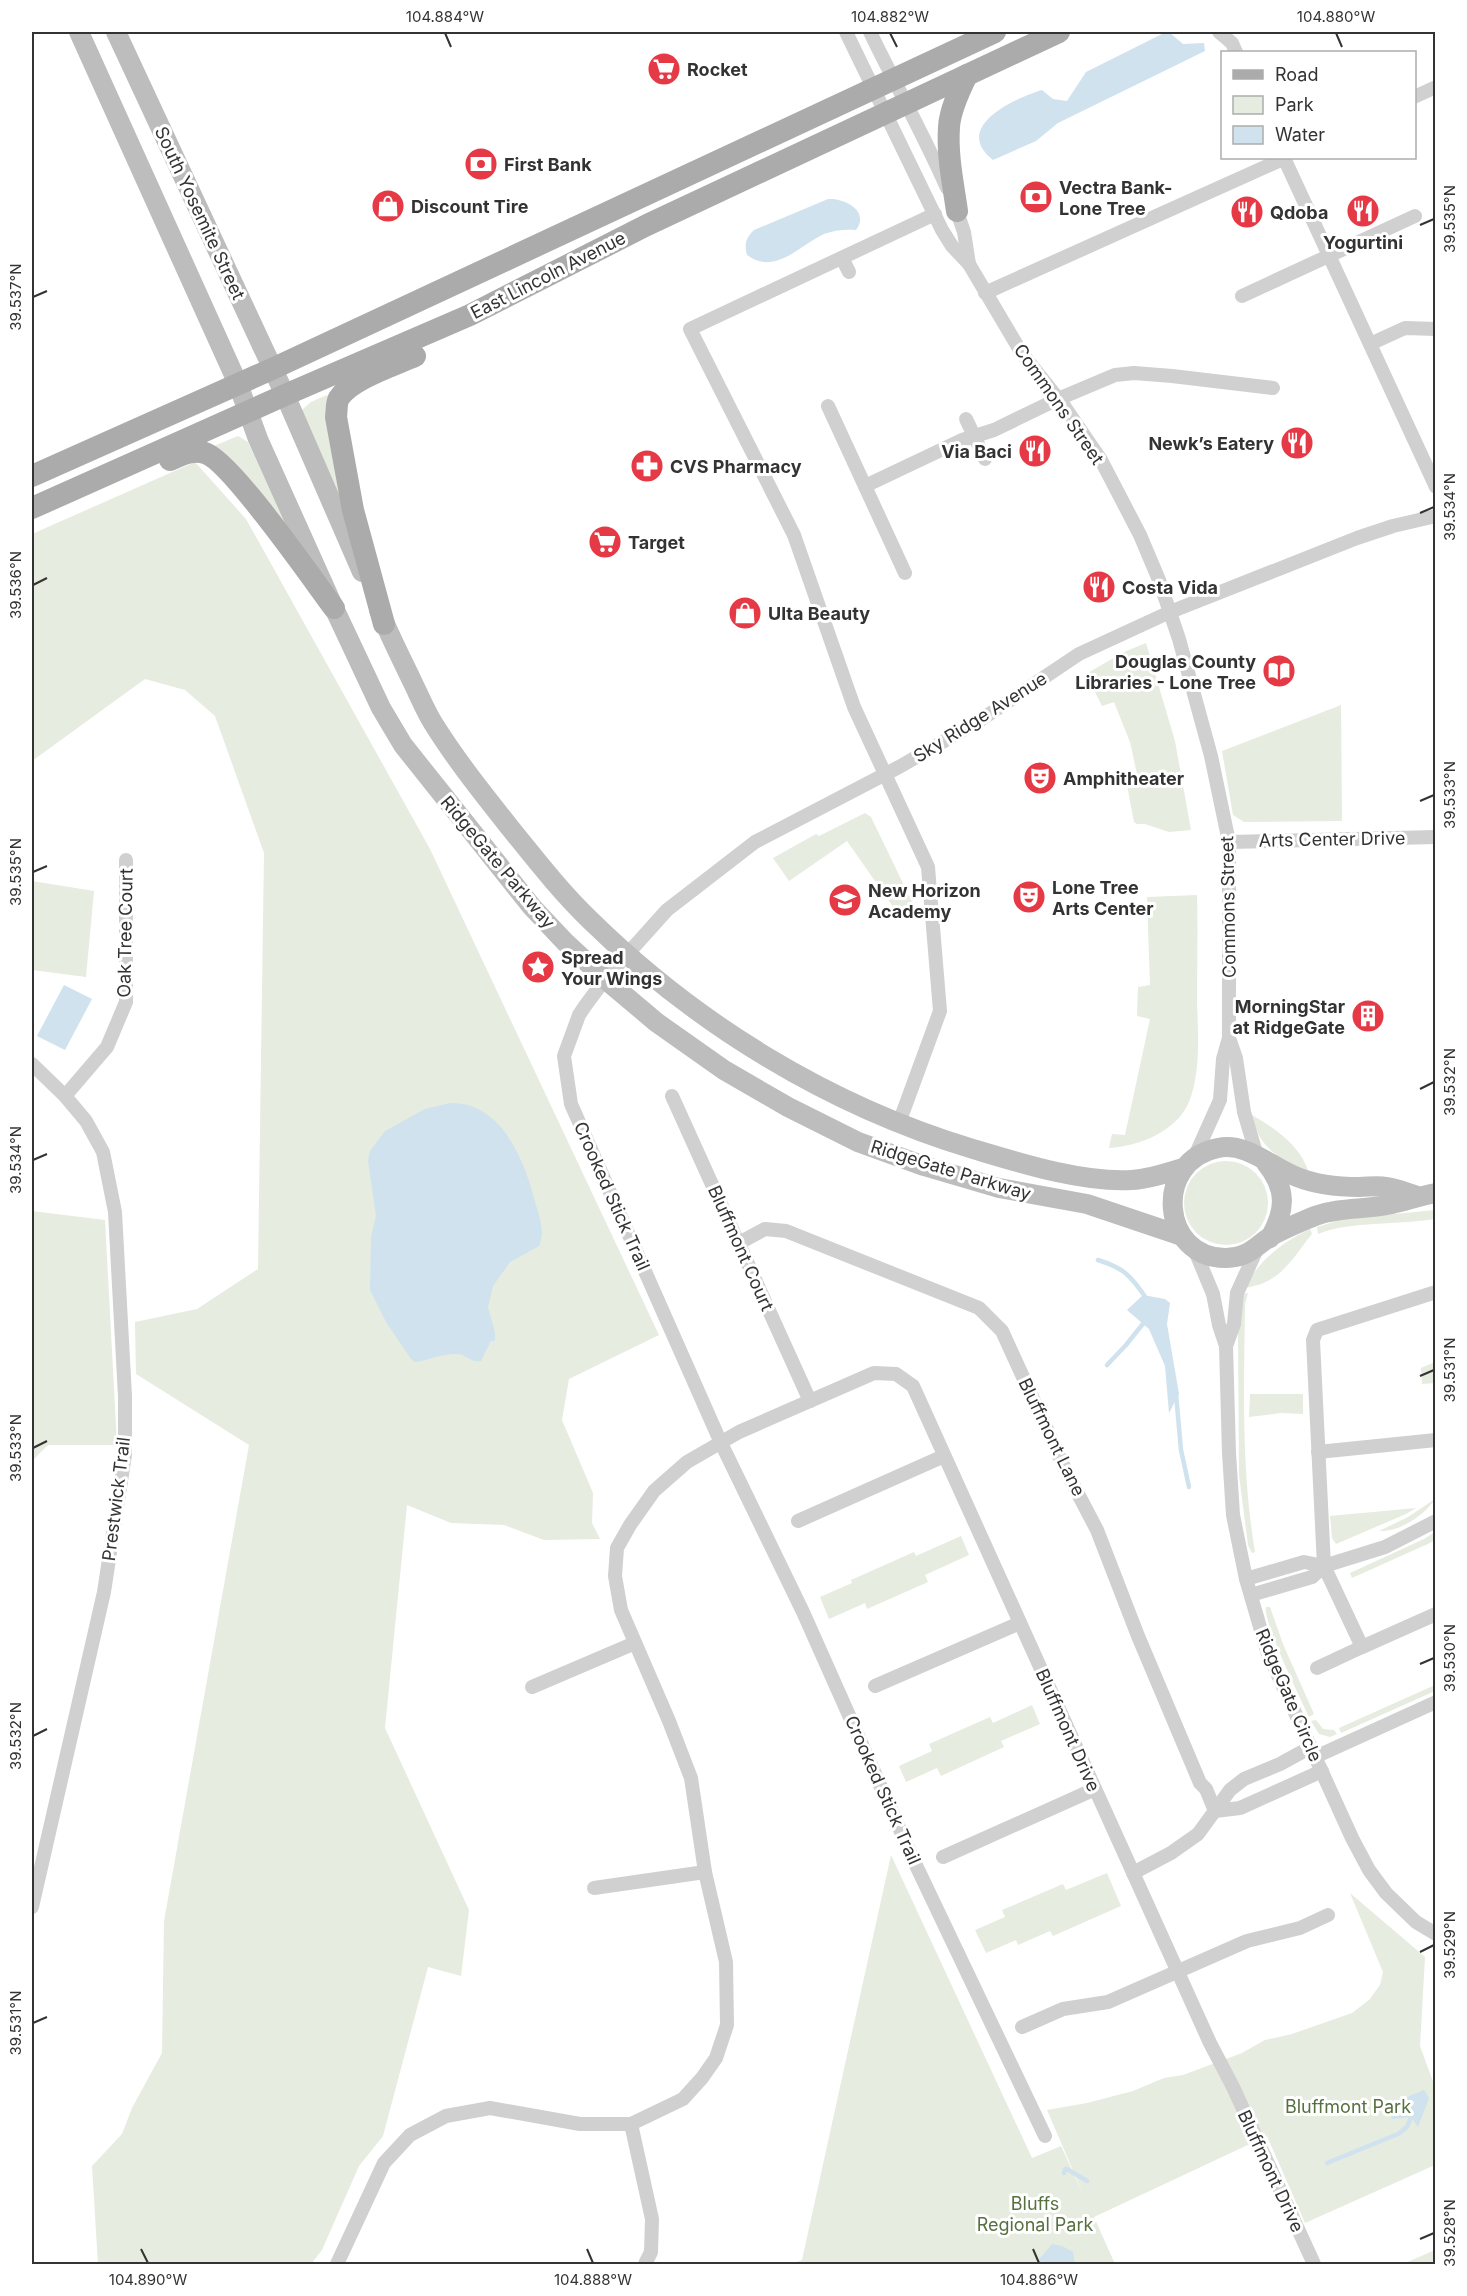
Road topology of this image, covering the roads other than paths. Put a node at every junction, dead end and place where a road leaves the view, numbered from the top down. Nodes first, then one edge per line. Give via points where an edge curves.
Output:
1 (79, 32) edge
2 (116, 32) edge
3 (846, 32) edge
4 (870, 32) edge
5 (995, 32) edge
6 (1059, 32) edge
7 (1219, 32) edge
8 (1233, 42) edge
9 (966, 75) junction
10 (882, 84) junction
11 (1436, 87) edge
12 (1416, 96) edge
13 (896, 108) junction
14 (1282, 159) edge
15 (1284, 159) edge
16 (957, 211) junction
17 (935, 214) junction
18 (1415, 216) dead end
19 (1329, 256) junction
20 (842, 258) junction
21 (969, 264) junction
22 (849, 273) dead end
23 (986, 293) junction
24 (1242, 296) dead end
25 (470, 315) junction
26 (1436, 329) edge
27 (1370, 344) junction
28 (272, 369) junction
29 (238, 384) junction
30 (1273, 388) dead end
31 (285, 395) junction
32 (1058, 399) junction
33 (828, 406) dead end
34 (248, 412) junction
35 (966, 419) dead end
36 (975, 436) junction
37 (985, 459) dead end
38 (32, 476) edge
39 (865, 486) junction
40 (1436, 487) edge
41 (32, 508) edge
42 (1436, 516) edge
43 (32, 522) edge
44 (904, 573) dead end
45 (334, 608) junction
46 (1170, 612) junction
47 (384, 624) junction
48 (884, 775) junction
49 (1436, 837) edge
50 (1229, 842) junction
51 (126, 860) dead end
52 (627, 955) junction
53 (605, 979) junction
54 (1229, 1038) junction
55 (32, 1064) edge
56 (65, 1096) junction
57 (672, 1096) dead end
58 (899, 1123) junction
59 (1261, 1159) junction
60 (1188, 1163) junction
61 (1426, 1195) edge
62 (1188, 1241) junction
63 (739, 1243) junction
64 (1263, 1243) junction
65 (1436, 1292) edge
66 (1226, 1346) junction
67 (810, 1401) junction
68 (1436, 1440) edge
69 (722, 1443) junction
70 (1318, 1452) junction
71 (944, 1456) junction
72 (798, 1521) dead end
73 (1436, 1521) edge
74 (1324, 1566) junction
75 (1246, 1579) junction
76 (1251, 1595) junction
77 (1436, 1614) edge
78 (1020, 1623) junction
79 (635, 1643) junction
80 (1362, 1647) junction
81 (1317, 1668) dead end
82 (875, 1686) dead end
83 (532, 1687) dead end
84 (1436, 1702) edge
85 (1313, 1752) junction
86 (1322, 1771) junction
87 (1095, 1789) junction
88 (1215, 1811) junction
89 (943, 1857) dead end
90 (705, 1872) junction
91 (1133, 1873) junction
92 (594, 1888) dead end
93 (32, 1907) edge
94 (1328, 1915) dead end
95 (1436, 1934) edge
96 (1178, 1971) junction
97 (1022, 2027) dead end
98 (631, 2124) junction
99 (1045, 2136) dead end
100 (337, 2265) edge
101 (645, 2265) edge
102 (1314, 2265) edge

1 - 29 main road, South Yosemite Street
2 - 28 main road, South Yosemite Street
3 - 10 street
4 - 10 street
5 - 10 main road, East Lincoln Avenue
6 - 9 main road, East Lincoln Avenue
7 - 8 street
9 - 13 main road, East Lincoln Avenue
9 - 16 main road via 949,125
10 - 13 street, Commons Street
10 - 13 street, Commons Street
10 - 28 main road, East Lincoln Avenue
11 - 12 street
13 - 16 street, Commons Street via 928,144
13 - 17 street, Commons Street
13 - 25 main road, East Lincoln Avenue via 647,225
14 - 23 street
15 - 19 street
16 - 21 street, Commons Street
17 - 20 street
17 - 21 street, Commons Street via 952,246
18 - 19 street
19 - 24 street
19 - 27 street
20 - 22 street
20 - 48 street via 690,329 794,536 854,707
21 - 23 street, Commons Street
23 - 32 street, Commons Street via 1021,352
25 - 31 main road, East Lincoln Avenue
25 - 47 main road via 458,335 353,385 337,404 353,510
26 - 27 street via 1405,328
27 - 40 street
28 - 29 main road, East Lincoln Avenue
28 - 31 main road, South Yosemite Street
29 - 34 main road, RidgeGate Parkway
29 - 38 main road, East Lincoln Avenue
30 - 32 street via 1134,373 1115,375
31 - 34 main road, East Lincoln Avenue
31 - 47 main road, RidgeGate Parkway
32 - 36 street
32 - 46 street, Commons Street via 1101,460 1140,535
33 - 39 street
34 - 41 main road, East Lincoln Avenue
34 - 45 main road, RidgeGate Parkway
35 - 36 street
36 - 37 street
36 - 39 street
39 - 44 street
42 - 46 street, Sky Ridge Avenue via 1357,538
43 - 45 main road via 182,454 203,452 220,461
45 - 53 main road, RidgeGate Parkway via 381,708 403,745 532,907
46 - 48 street, Sky Ridge Avenue via 1079,654 979,721
46 - 50 street, Commons Street via 1211,756
47 - 52 main road, RidgeGate Parkway via 433,723 486,798 581,911
48 - 52 street, Sky Ridge Avenue via 755,842 667,910
48 - 58 street via 928,867 940,1011
49 - 50 street, Arts Center Drive
50 - 54 street, Commons Street
51 - 56 street, Oak Tree Court via 126,1002 107,1047
52 - 53 street, Crooked Stick Trail
52 - 58 main road, RidgeGate Parkway via 676,996 742,1042 804,1078
53 - 62 main road, RidgeGate Parkway via 656,1022 724,1070 858,1142 999,1188 1087,1204
53 - 69 street, Crooked Stick Trail via 579,1015 564,1056 571,1104
54 - 59 street, Commons Street via 1244,1112
54 - 60 street, Commons Street via 1220,1100
55 - 56 street, Prestwick Trail
56 - 93 street, Prestwick Trail via 86,1121 103,1152 115,1212 126,1455 104,1592
57 - 63 street, Bluffmont Court
58 - 60 main road, RidgeGate Parkway via 1008,1160 1086,1177 1133,1180
59 - 60 main road, RidgeGate Parkway via 1235,1148 1220,1148 1206,1151
59 - 61 main road, RidgeGate Parkway via 1314,1183 1386,1187
59 - 64 main road via 1274,1173 1281,1189 1282,1206 1279,1223
60 - 62 main road via 1172,1195 1175,1223
61 - 64 main road, RidgeGate Parkway via 1391,1205 1316,1216
62 - 64 main road, RidgeGate Parkway via 1208,1255 1224,1258 1241,1256
62 - 66 street, RidgeGate Circle via 1213,1294
63 - 67 street, Bluffmont Court
63 - 88 street, Bluffmont Lane via 765,1229 786,1231 979,1308 1002,1331 1097,1530 1138,1636
64 - 66 street, RidgeGate Circle via 1236,1293 1234,1324
65 - 70 street via 1317,1330 1313,1340
66 - 75 street, RidgeGate Circle via 1233,1515
67 - 69 street, Bluffmont Drive
67 - 71 street, Bluffmont Drive via 874,1373 896,1374 913,1386
68 - 70 street
69 - 79 street via 687,1462 654,1491 617,1548 615,1576 621,1610
69 - 99 street, Crooked Stick Trail
70 - 74 street
71 - 72 street
71 - 78 street, Bluffmont Drive
73 - 74 street via 1385,1547
74 - 75 street via 1304,1562
74 - 76 street via 1312,1577
74 - 80 street
75 - 76 street, RidgeGate Circle
76 - 85 street, RidgeGate Circle via 1267,1651
77 - 80 street
78 - 82 street
78 - 87 street, Bluffmont Drive
79 - 83 street
79 - 90 street via 691,1778
80 - 81 street
84 - 85 street
85 - 86 street, RidgeGate Circle
85 - 88 street via 1244,1779
86 - 88 street via 1240,1809
86 - 95 street, RidgeGate Circle via 1369,1870 1416,1922
87 - 89 street
87 - 91 street, Bluffmont Drive
88 - 91 street via 1198,1834
90 - 92 street
90 - 98 street via 726,1962 727,2025 716,2058 683,2099
91 - 96 street, Bluffmont Drive
94 - 96 street via 1299,1928 1247,1941
96 - 97 street via 1108,2002 1063,2009
96 - 102 street, Bluffmont Drive
98 - 100 street via 580,2124 490,2108 446,2116 411,2135 384,2163
98 - 101 street via 652,2219 651,2252

